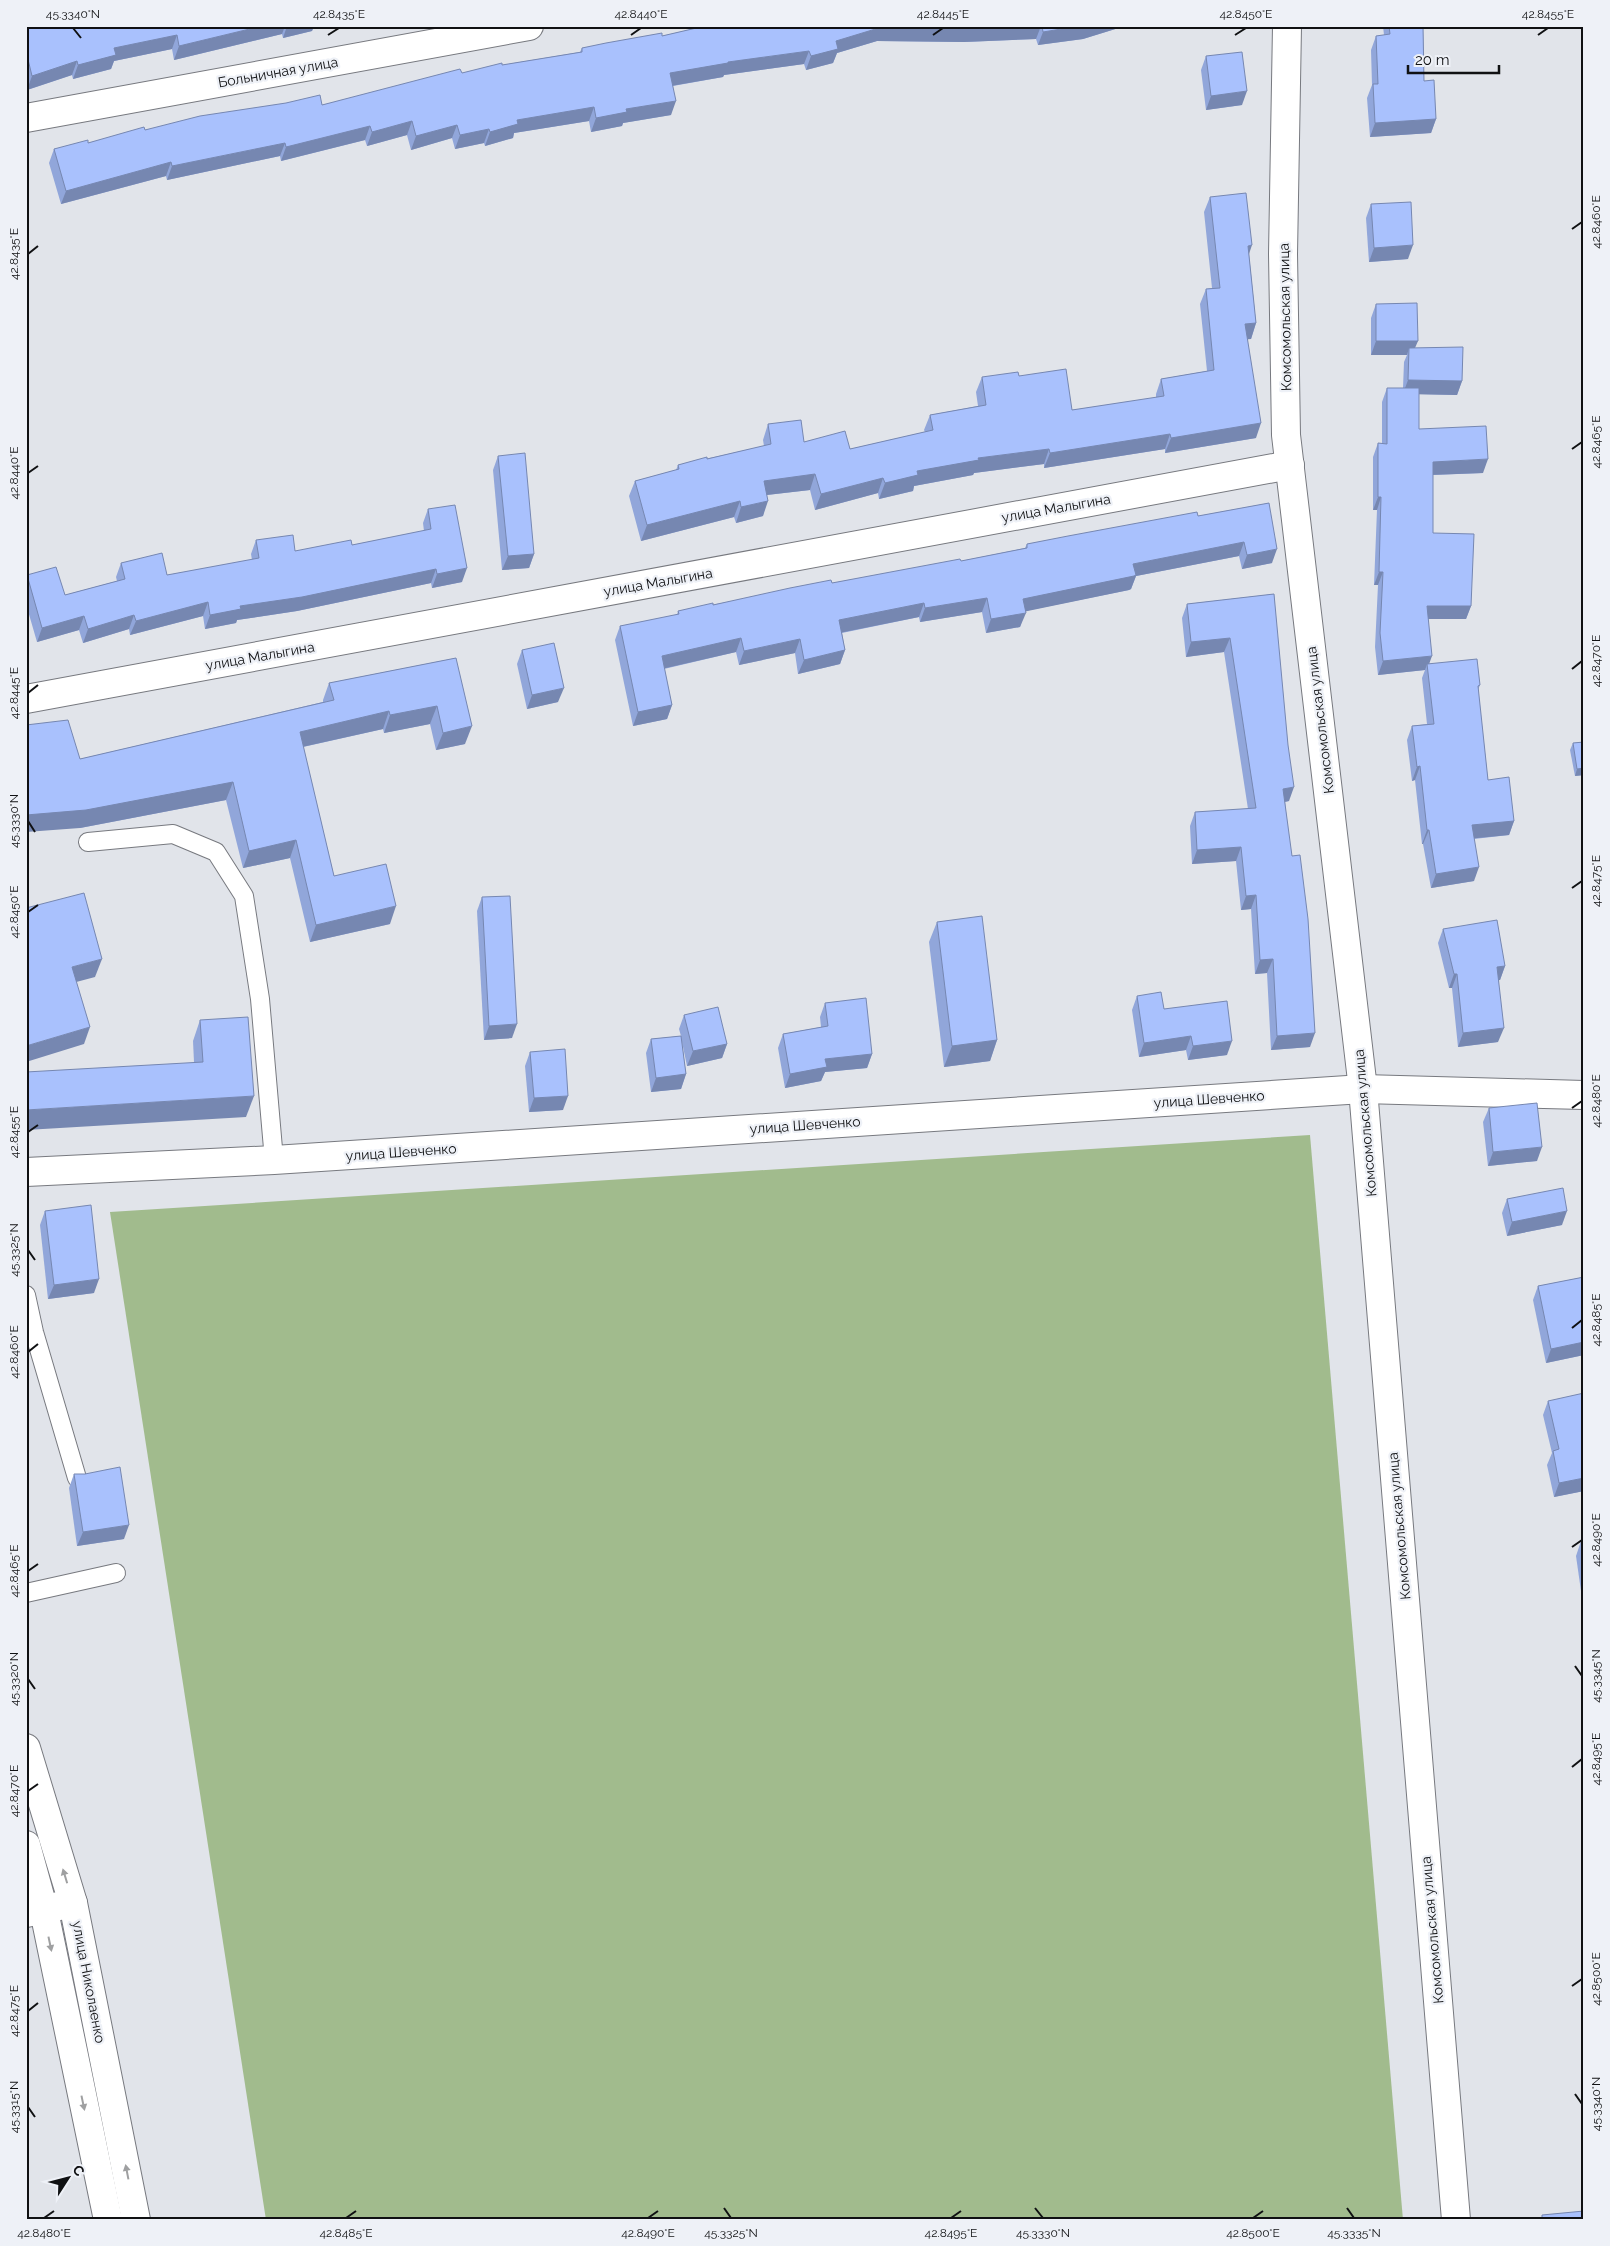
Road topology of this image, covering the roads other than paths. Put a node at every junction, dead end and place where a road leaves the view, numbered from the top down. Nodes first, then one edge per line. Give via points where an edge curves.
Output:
1 (529, 26) edge
2 (1287, 26) edge
3 (26, 118) edge
4 (1290, 465) junction
5 (26, 699) edge
6 (88, 842) dead end
7 (1363, 1089) junction
8 (1584, 1094) edge
9 (274, 1160) junction
10 (26, 1172) edge
11 (26, 1295) edge
12 (77, 1478) edge
13 (116, 1573) dead end
14 (26, 1593) edge
15 (26, 1748) edge
16 (26, 1845) edge
17 (73, 1903) junction
18 (35, 1912) edge
19 (108, 2220) edge
20 (136, 2220) edge
21 (1456, 2220) edge

1 - 3 street, Больничная улица
2 - 4 street, Комсомольская улица via 1283,254 1286,435
4 - 5 street, улица Малыгина
4 - 7 street, Комсомольская улица
6 - 9 lane via 173,834 216,852 244,896 260,999
7 - 8 street, улица Шевченко
7 - 9 street, улица Шевченко
7 - 21 street, Комсомольская улица
9 - 10 street, улица Шевченко
11 - 12 lane
13 - 14 lane
17 -> 15 street, улица Николаенко
16 - 18 street
17 - 18 street
20 -> 17 street, улица Николаенко
18 -> 19 street

